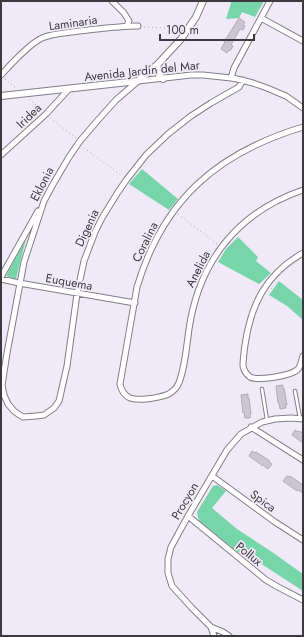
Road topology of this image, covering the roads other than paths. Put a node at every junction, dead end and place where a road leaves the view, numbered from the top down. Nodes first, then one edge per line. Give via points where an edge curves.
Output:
1 (112, 1) edge
2 (203, 1) edge
3 (270, 1) edge
4 (261, 18) junction
5 (127, 26) junction
6 (138, 26) road end
7 (303, 41) edge
8 (158, 64) junction
9 (1, 75) edge
10 (231, 78) junction
11 (164, 79) junction
12 (243, 80) junction
13 (138, 81) junction
14 (69, 89) junction
15 (1, 96) edge
16 (303, 108) edge
17 (303, 127) edge
18 (1, 156) edge
19 (303, 190) edge
20 (44, 201) junction
21 (303, 253) edge
22 (1, 278) edge
23 (19, 284) junction
24 (77, 294) junction
25 (135, 303) junction
26 (303, 356) edge
27 (262, 389) dead end
28 (295, 390) dead end
29 (166, 395) joint
30 (23, 417) joint
31 (301, 419) edge
32 (267, 421) junction
33 (252, 428) junction
34 (303, 460) edge
35 (212, 476) junction
36 (188, 516) junction
37 (303, 540) edge
38 (303, 600) edge
39 (211, 627) junction
40 (214, 636) edge
41 (229, 636) edge

1 - 5 street via 124,14 128,21
2 - 8 street, Eklonia via 182,39
3 - 4 street
4 - 7 street
4 - 10 street
5 - 6 street, Laminaria
5 - 9 street, Laminaria via 41,38
8 - 11 street via 158,72
8 - 13 street, Eklonia
10 - 11 street, Avenida Jardín del Mar via 203,75
10 - 12 street, Avenida Jardín del Mar
11 - 13 street, Avenida Jardín del Mar
12 - 16 street, Avenida Jardín del Mar via 286,96
12 - 24 street, Digenia via 240,87 211,102 168,134 127,179 95,232 84,261
13 - 14 street, Avenida Jardín del Mar
13 - 20 street, Eklonia via 107,109 80,141
14 - 15 street, Avenida Jardín del Mar
14 - 18 street, Iridea
17 - 25 street, Coralina via 253,146 230,159 190,191 158,235 146,260
19 - 29 street, Anelida via 267,206 247,220 221,247 204,275 196,296 180,380
20 - 22 street
20 - 23 street, Eklonia
21 - 26 street via 280,270 267,284 254,307 249,322 244,370 248,376 255,378 287,374 299,368
22 - 23 street, Euquema
23 - 24 street, Euquema
23 - 30 street, Eklonia via 2,385 8,404
24 - 25 street, Euquema
24 - 30 street, Digenia via 67,366 59,401 44,415
25 - 29 street, Coralina via 121,388 134,399
27 - 32 lane
28 - 31 lane
31 - 32 street, Procyon via 283,418
32 - 33 street, Procyon
33 - 34 street
33 - 35 street, Procyon via 235,440
35 - 36 street, Procyon
35 - 37 street, Spica
36 - 38 street, Pollux via 266,580
36 - 39 street, Procyon via 171,547 168,573 172,586
39 - 40 street, Procyon
39 - 41 street

